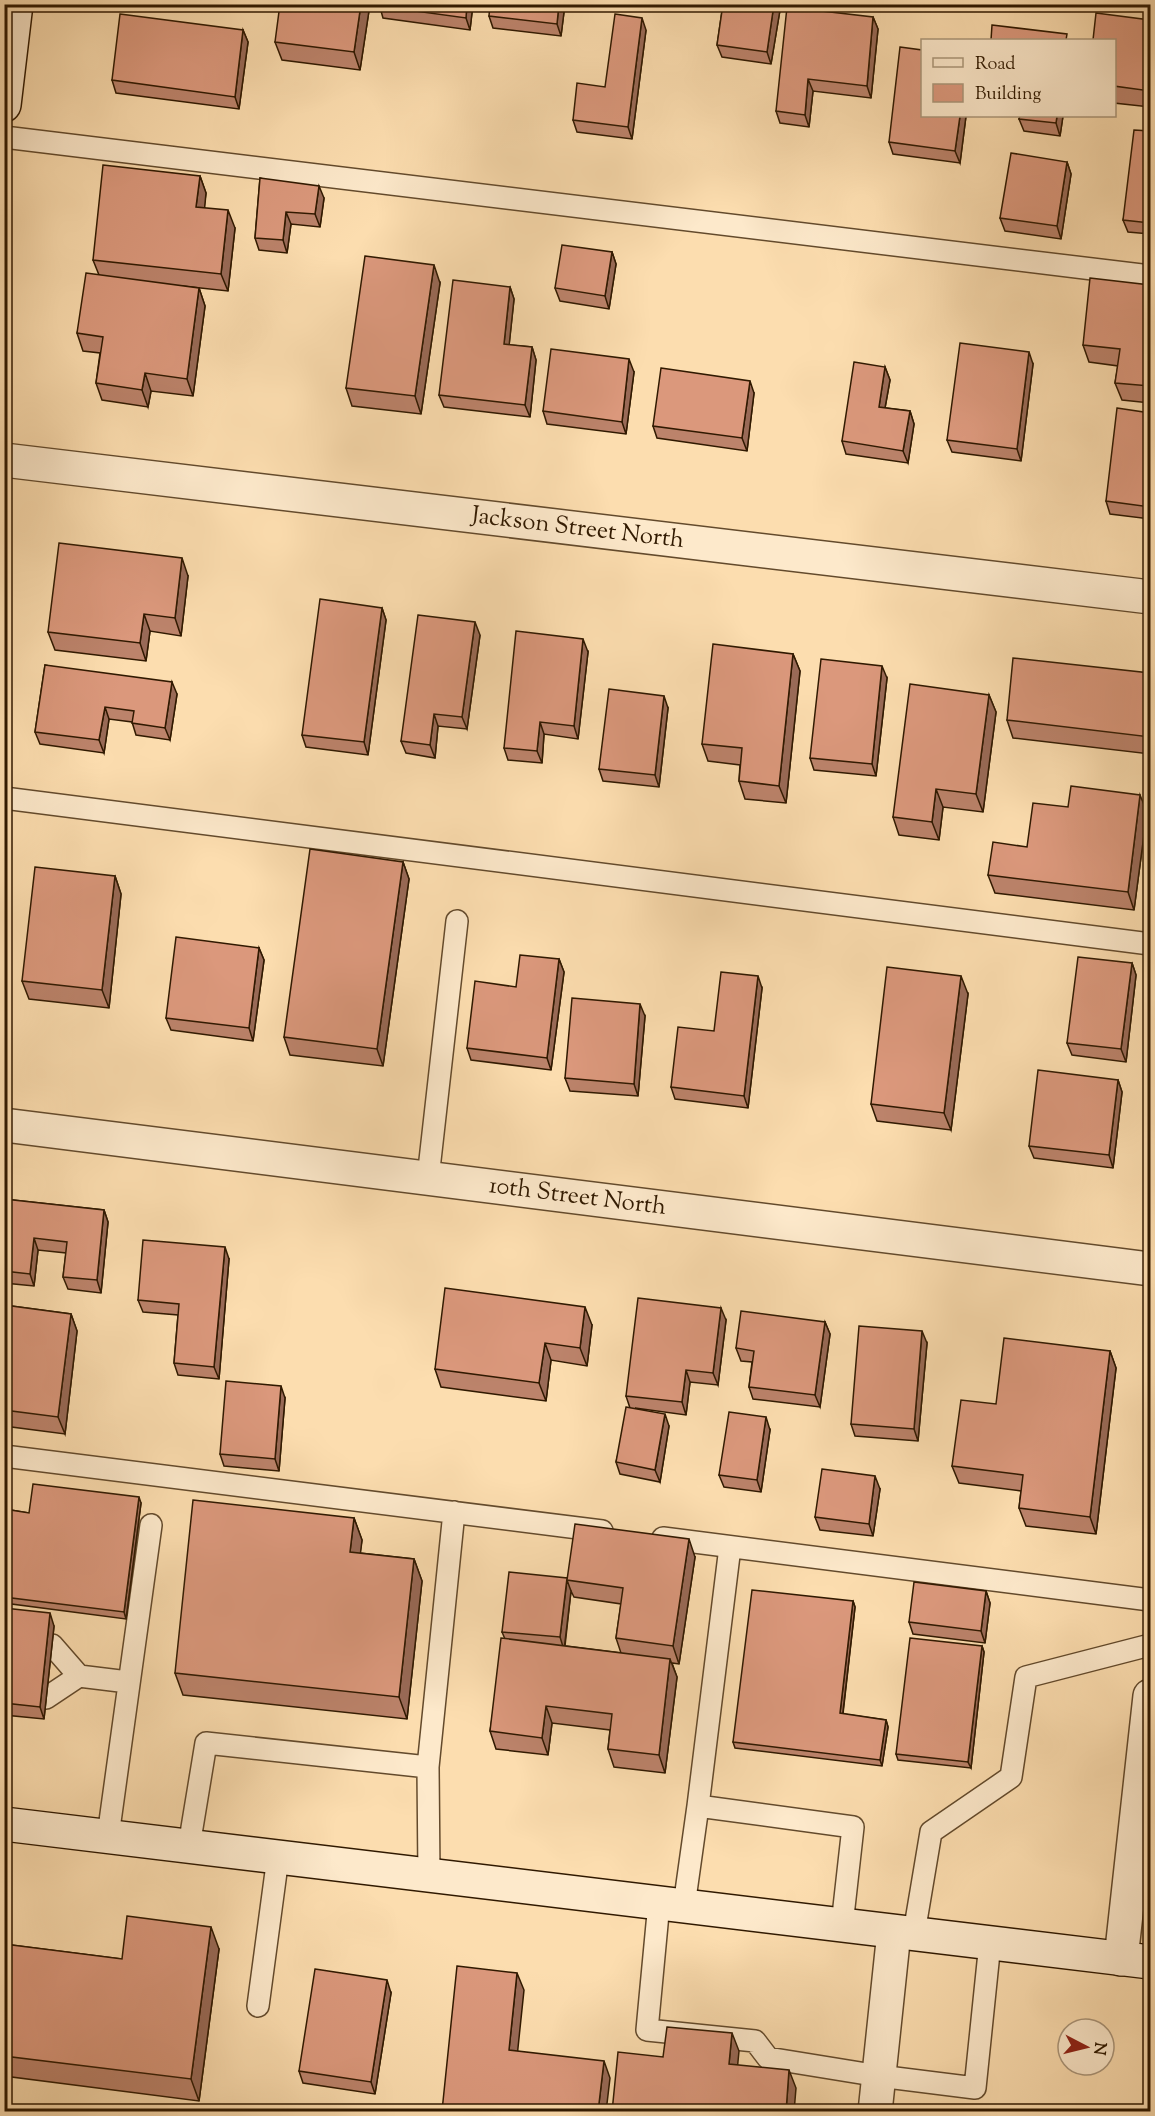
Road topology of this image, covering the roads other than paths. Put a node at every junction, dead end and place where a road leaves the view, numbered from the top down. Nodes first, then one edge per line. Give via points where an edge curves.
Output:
1 (16, 4) edge
2 (4, 105) edge
3 (4, 137) edge
4 (1150, 276) edge
5 (4, 460) edge
6 (1150, 597) edge
7 (4, 798) edge
8 (457, 921) dead end
9 (1150, 944) edge
10 (4, 1125) edge
11 (428, 1178) junction
12 (1150, 1269) edge
13 (4, 1456) edge
14 (454, 1512) junction
15 (151, 1525) dead end
16 (730, 1547) junction
17 (1150, 1600) edge
18 (52, 1645) dead end
19 (1150, 1645) edge
20 (79, 1676) junction
21 (128, 1682) junction
22 (1150, 1696) edge
23 (46, 1698) edge
24 (428, 1767) junction
25 (698, 1806) junction
26 (4, 1824) edge
27 (108, 1836) junction
28 (189, 1846) junction
29 (278, 1857) junction
30 (429, 1875) junction
31 (672, 1904) junction
32 (842, 1925) junction
33 (904, 1932) junction
34 (990, 1943) junction
35 (1136, 1960) edge
36 (258, 2006) dead end
37 (879, 2076) junction
38 (875, 2112) edge

1 - 2 street
3 - 4 lane
5 - 6 street, Jackson Street North
7 - 9 lane
8 - 11 lane
10 - 11 street, 10th Street North
11 - 12 street, 10th Street North
13 - 14 lane
14 - 16 lane
14 - 24 lane
15 - 21 lane
16 - 17 lane
16 - 25 lane
18 - 20 lane
19 - 33 lane via 1026,1677 1011,1777 931,1832
20 - 21 lane
20 - 23 lane
21 - 27 lane
22 - 35 street
24 - 28 lane via 206,1743
24 - 30 lane
25 - 31 lane
25 - 32 lane via 853,1827
26 - 27 street
27 - 28 street
28 - 29 street
29 - 30 street
29 - 36 lane
30 - 31 street
31 - 32 street
31 - 37 lane via 647,2030 755,2041 768,2058
32 - 33 street
33 - 34 street
33 - 37 street
34 - 35 street
34 - 37 lane via 975,2088
37 - 38 street

